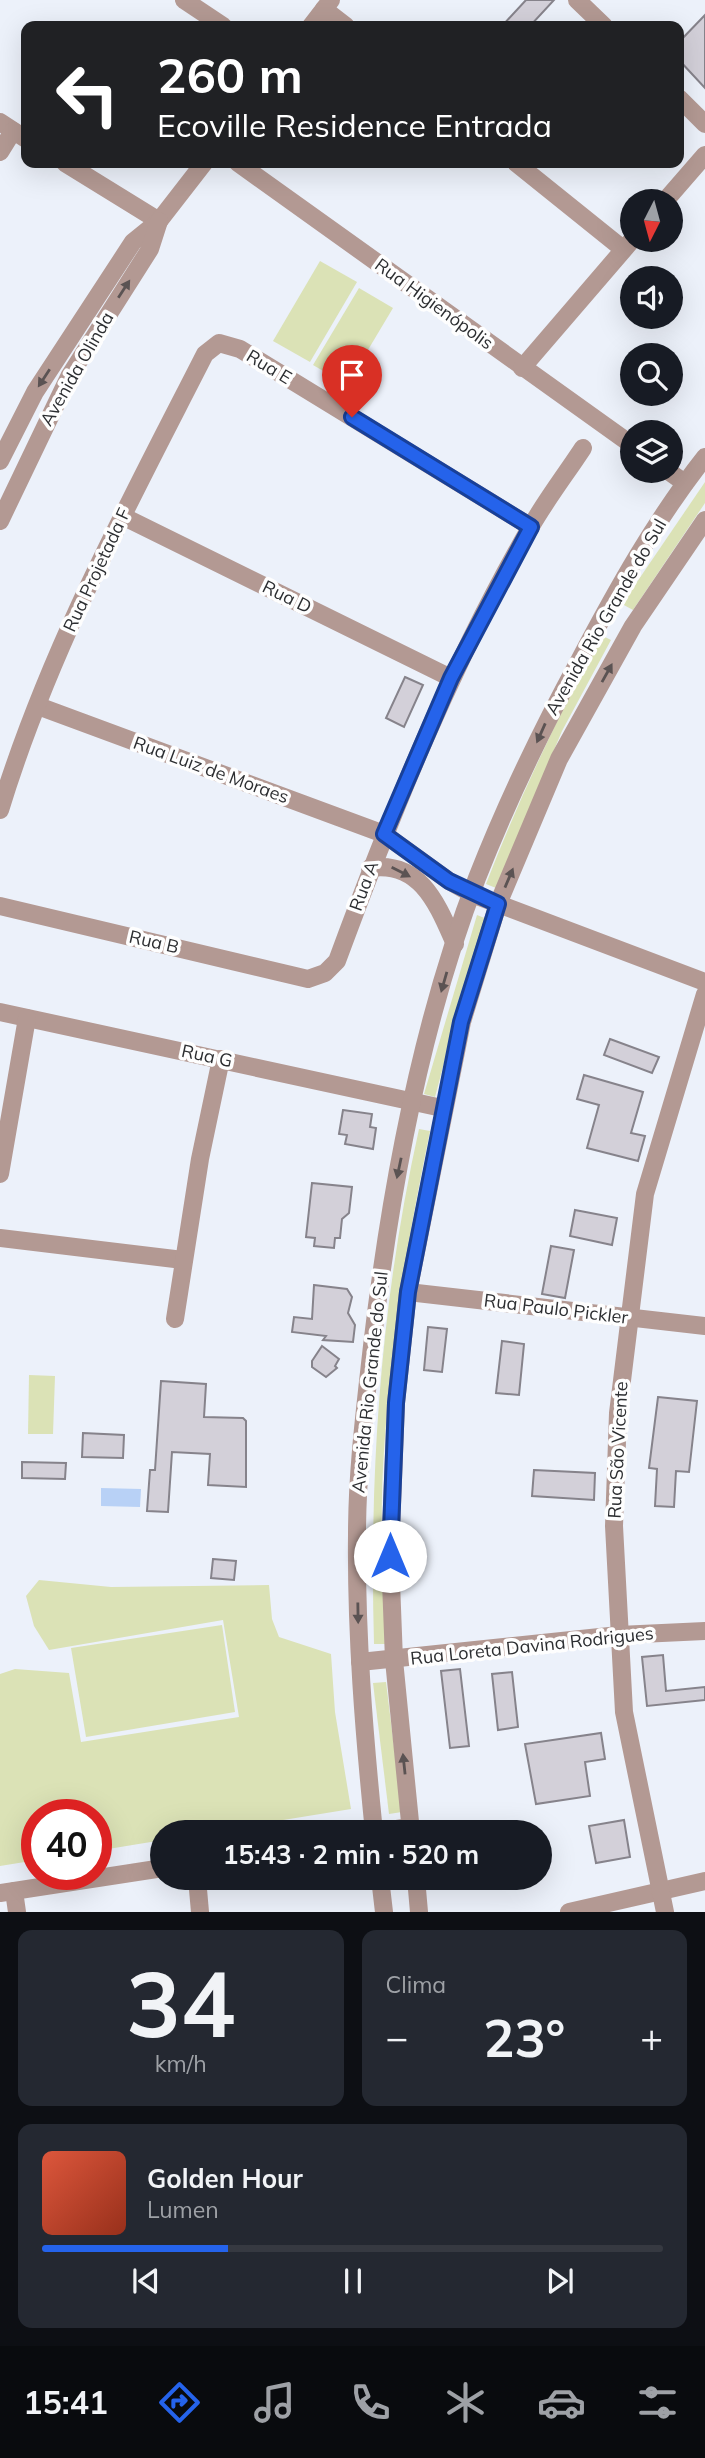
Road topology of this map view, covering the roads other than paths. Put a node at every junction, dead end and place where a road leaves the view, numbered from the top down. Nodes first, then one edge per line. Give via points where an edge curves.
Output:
1 (184, 0) edge
2 (577, 0) edge
3 (328, 4) edge
4 (216, 21) edge
5 (315, 21) edge
6 (342, 21) edge
7 (599, 21) edge
8 (684, 104) edge
9 (705, 124) edge
10 (13, 131) edge
11 (0, 152) edge
12 (705, 155) edge
13 (73, 168) edge
14 (200, 168) edge
15 (245, 168) edge
16 (523, 168) edge
17 (675, 189) edge
18 (159, 221) junction
19 (620, 239) edge
20 (622, 252) edge
21 (219, 343) joint
22 (522, 368) junction
23 (8, 424) edge
24 (620, 437) edge
25 (37, 439) junction
26 (583, 448) dead end
27 (705, 457) edge
28 (0, 461) edge
29 (685, 483) joint
30 (122, 516) junction
31 (705, 520) edge
32 (0, 521) edge
33 (531, 527) junction
34 (606, 610) junction
35 (632, 626) junction
36 (451, 678) junction
37 (38, 706) junction
38 (0, 810) edge
39 (384, 834) junction
40 (370, 867) junction
41 (449, 881) junction
42 (472, 894) junction
43 (437, 904) junction
44 (498, 904) junction
45 (0, 906) edge
46 (455, 944) junction
47 (308, 979) joint
48 (705, 982) edge
49 (705, 994) edge
50 (0, 1012) edge
51 (27, 1018) junction
52 (221, 1059) junction
53 (414, 1101) junction
54 (442, 1108) junction
55 (0, 1174) edge
56 (0, 1238) edge
57 (183, 1259) junction
58 (408, 1292) junction
59 (175, 1318) dead end
60 (628, 1318) junction
61 (705, 1326) edge
62 (705, 1631) edge
63 (619, 1635) junction
64 (394, 1660) junction
65 (360, 1662) junction
66 (374, 1820) edge
67 (410, 1820) edge
68 (150, 1870) edge
69 (705, 1881) edge
70 (198, 1890) edge
71 (381, 1890) edge
72 (417, 1890) edge
73 (7, 1892) edge
74 (659, 1892) junction
75 (17, 1912) edge
76 (200, 1912) edge
77 (384, 1912) edge
78 (419, 1912) edge
79 (569, 1912) edge
80 (665, 1912) edge

1 - 4 street
2 - 7 street
3 - 5 street
3 - 6 street
8 - 9 street
10 - 11 street
12 - 17 street
13 - 18 street
14 - 18 street, Avenida Olinda
15 - 22 street, Rua Higienópolis
16 - 19 street
18 -> 23 street, Avenida Olinda via 132,242 35,392
25 -> 18 street, Avenida Olinda via 70,375 150,249
20 - 22 street
21 - 30 street, Rua Projetada F via 205,354
21 - 33 street, Rua E via 240,349
22 - 24 street, Rua Higienópolis
23 - 25 street
23 - 28 street, Avenida Olinda
25 - 32 street, Avenida Olinda
26 - 33 street, Rua A
27 - 29 street, Avenida Rio Grande do Sul
29 - 34 street, Avenida Rio Grande do Sul
30 - 36 street, Rua D
30 - 37 street, Rua Projetada F
31 - 35 street, Avenida Rio Grande do Sul
33 - 36 street, Rua A
34 - 35 street
34 -> 42 street, Avenida Rio Grande do Sul via 547,720
44 -> 35 street, Avenida Rio Grande do Sul via 559,759
36 - 39 street, Rua A
37 - 38 street, Rua Projetada F
37 - 39 street, Rua Luiz de Moraes
39 - 40 street, Rua A
39 - 41 street, Rua Luiz de Moraes
40 -> 43 street via 387,865 404,871 429,891
40 - 47 street, Rua A via 337,961 325,973
41 - 42 street, Rua Luiz de Moraes
41 - 43 street
42 - 44 street, Rua Luiz de Moraes
42 - 46 street, Avenida Rio Grande do Sul
43 - 46 street
44 - 48 street, Rua Luiz de Moraes
44 - 54 street, Avenida Rio Grande do Sul via 461,1022
45 - 47 street, Rua B
46 -> 53 street, Avenida Rio Grande do Sul
49 - 60 street, Rua São Vicente via 645,1194
50 - 51 street, Rua G
51 - 52 street, Rua G
51 - 55 street
52 - 53 street, Rua G
52 - 57 street
53 - 54 street
53 -> 65 street, Avenida Rio Grande do Sul via 388,1220 360,1454
54 - 58 street, Avenida Rio Grande do Sul
56 - 57 street
57 - 59 street
58 - 60 street, Rua Paulo Pickler
58 - 64 street, Avenida Rio Grande do Sul via 391,1479
60 - 61 street, Rua Paulo Pickler
60 - 63 street, Rua São Vicente via 615,1499
62 - 63 street, Rua Loreta Davina Rodrigues
63 - 64 street, Rua Loreta Davina Rodrigues
63 - 74 street, Rua São Vicente via 625,1712
64 - 65 street, Rua Loreta Davina Rodrigues
67 -> 64 street, Avenida Rio Grande do Sul
65 - 66 street, Avenida Rio Grande do Sul
68 - 73 street
69 - 74 street
70 - 76 street
71 - 77 street
72 - 78 street
73 - 75 street
74 - 79 street
74 - 80 street, Rua São Vicente

